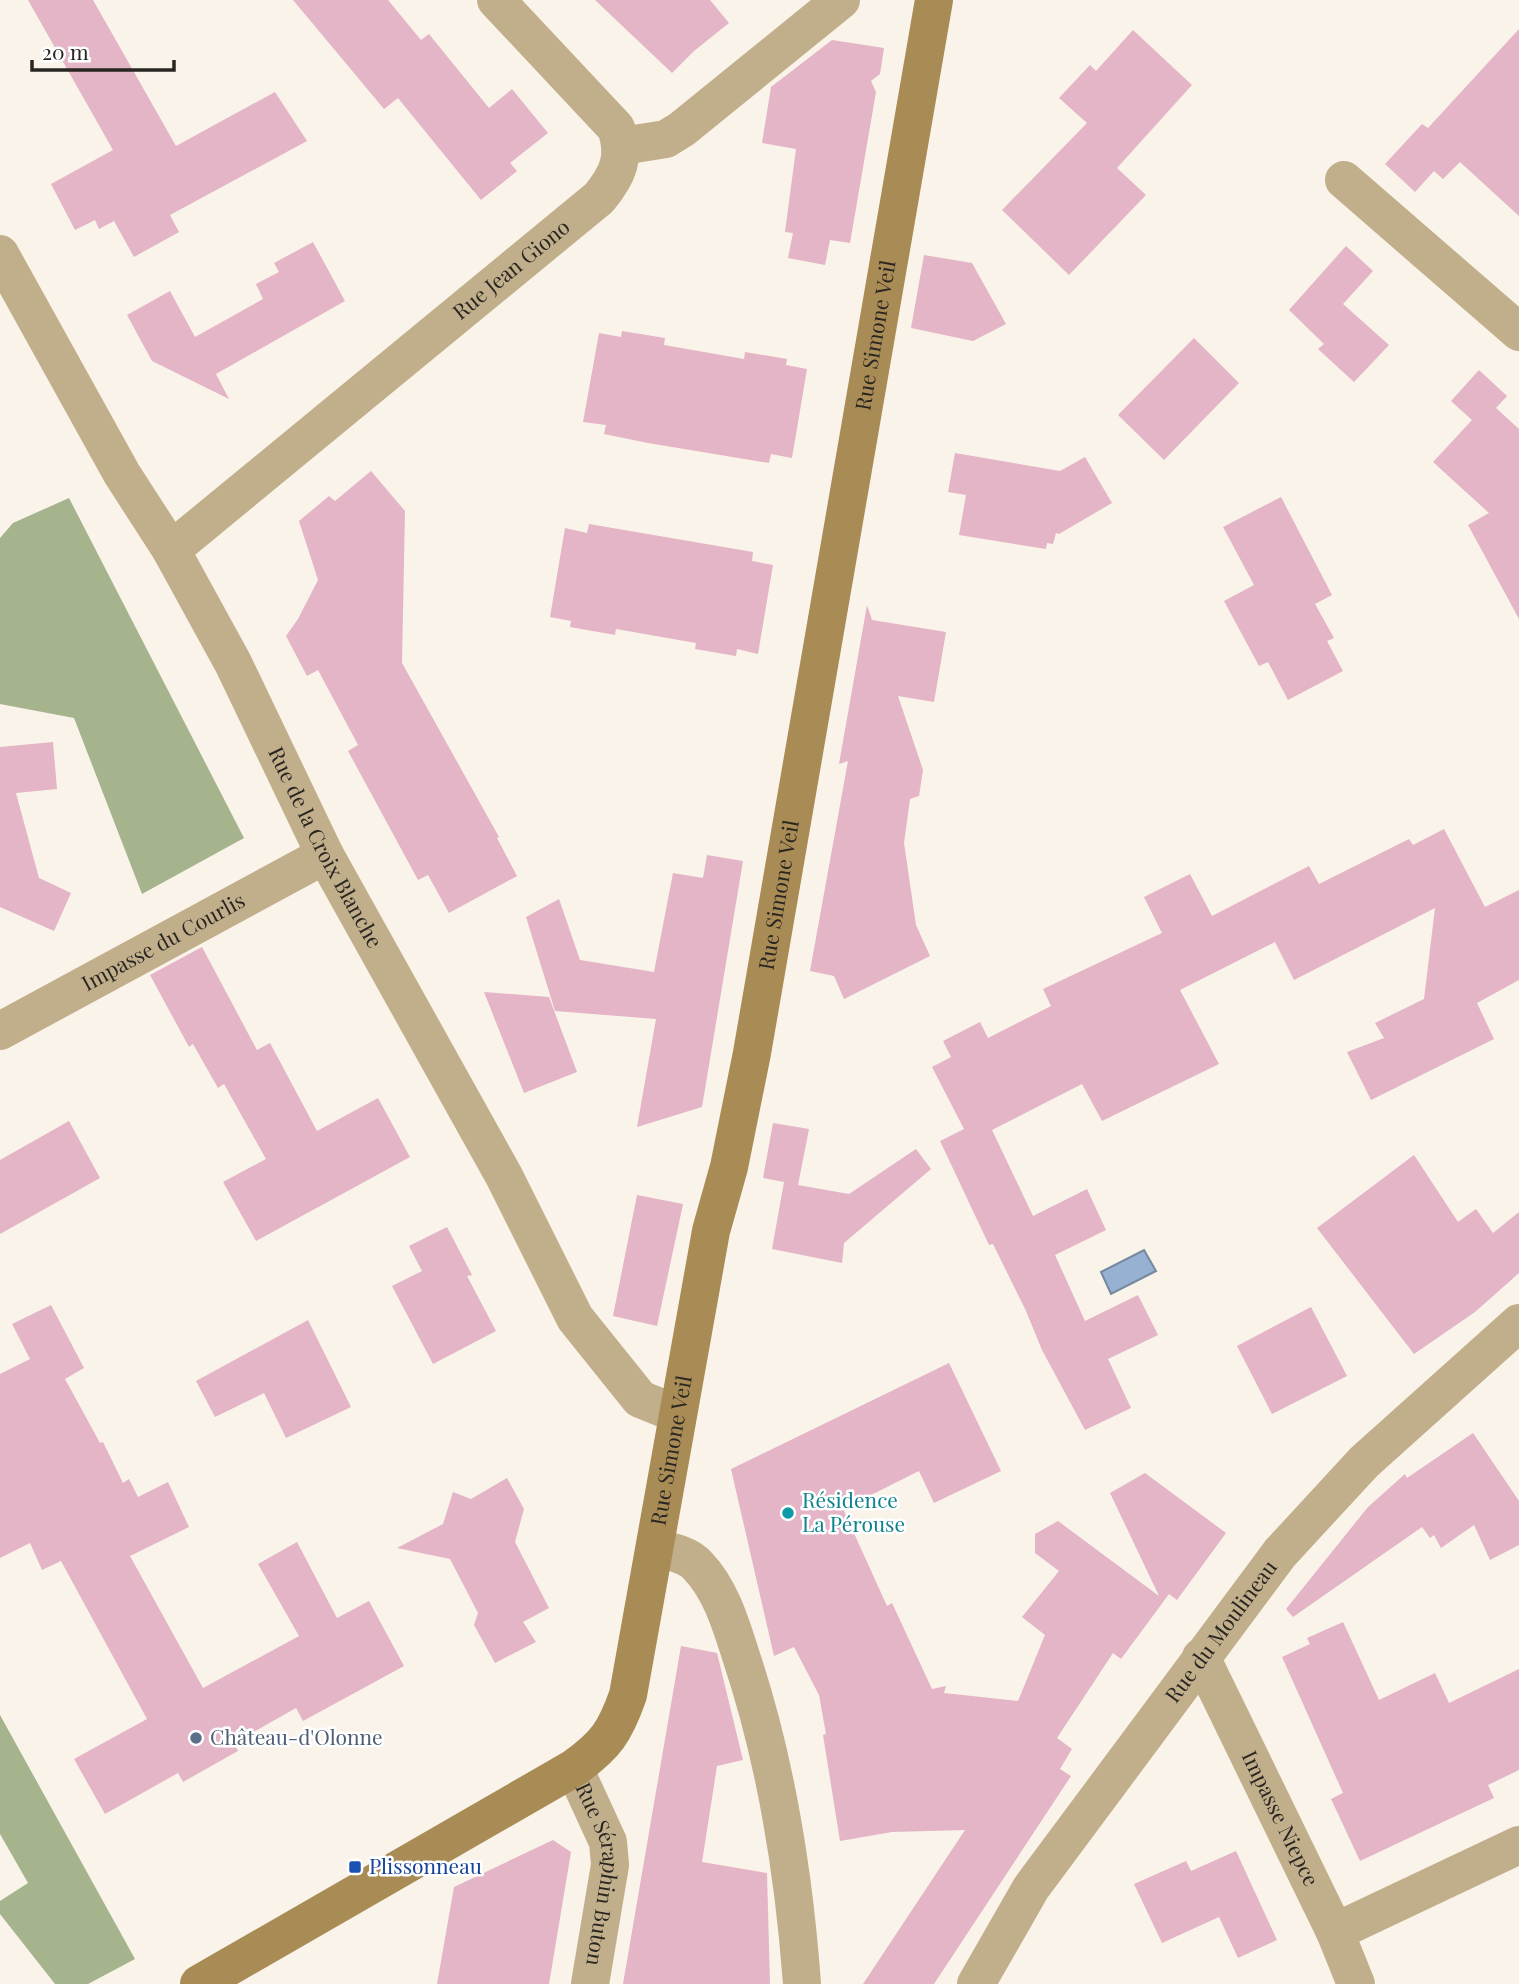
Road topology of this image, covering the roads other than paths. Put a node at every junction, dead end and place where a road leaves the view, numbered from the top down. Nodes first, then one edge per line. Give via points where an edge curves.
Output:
1 (496, 0) edge
2 (841, 0) edge
3 (934, 0) edge
4 (622, 146) junction
5 (1344, 180) dead end
6 (0, 254) edge
7 (1519, 332) edge
8 (171, 550) junction
9 (325, 855) junction
10 (0, 1031) edge
11 (1519, 1323) edge
12 (677, 1414) junction
13 (655, 1548) junction
14 (1201, 1657) junction
15 (574, 1768) junction
16 (1519, 1845) edge
17 (1335, 1932) junction
18 (200, 1984) edge
19 (590, 1984) edge
20 (802, 1984) edge
21 (976, 1984) edge
22 (1356, 1984) edge

1 - 4 street via 605,114
2 - 4 street via 682,129 666,139
3 - 12 main road, Rue Simone Veil via 752,1052 711,1231
4 - 8 street, Rue Jean Giono via 620,165 599,198
5 - 7 street
6 - 8 street, Rue de la Croix Blanche via 122,474
8 - 9 street, Rue de la Croix Blanche via 233,663
9 - 10 street, Impasse du Courlis
9 - 12 street, Rue de la Croix Blanche via 504,1176 575,1318 640,1399
11 - 14 street, Rue du Moulineau via 1322,1505
12 - 13 main road, Rue Simone Veil
13 - 15 main road, Rue Simone Veil via 628,1695 617,1727 600,1749
13 - 20 street via 696,1563 711,1581 734,1634 758,1708 776,1798 797,1919
14 - 17 street, Impasse Niepce
14 - 21 street, Rue du Moulineau via 1031,1888
15 - 18 main road, Rue Simone Veil
15 - 19 street, Rue Séraphin Buton via 608,1842 610,1865
16 - 17 street
17 - 22 street, Impasse Niepce

